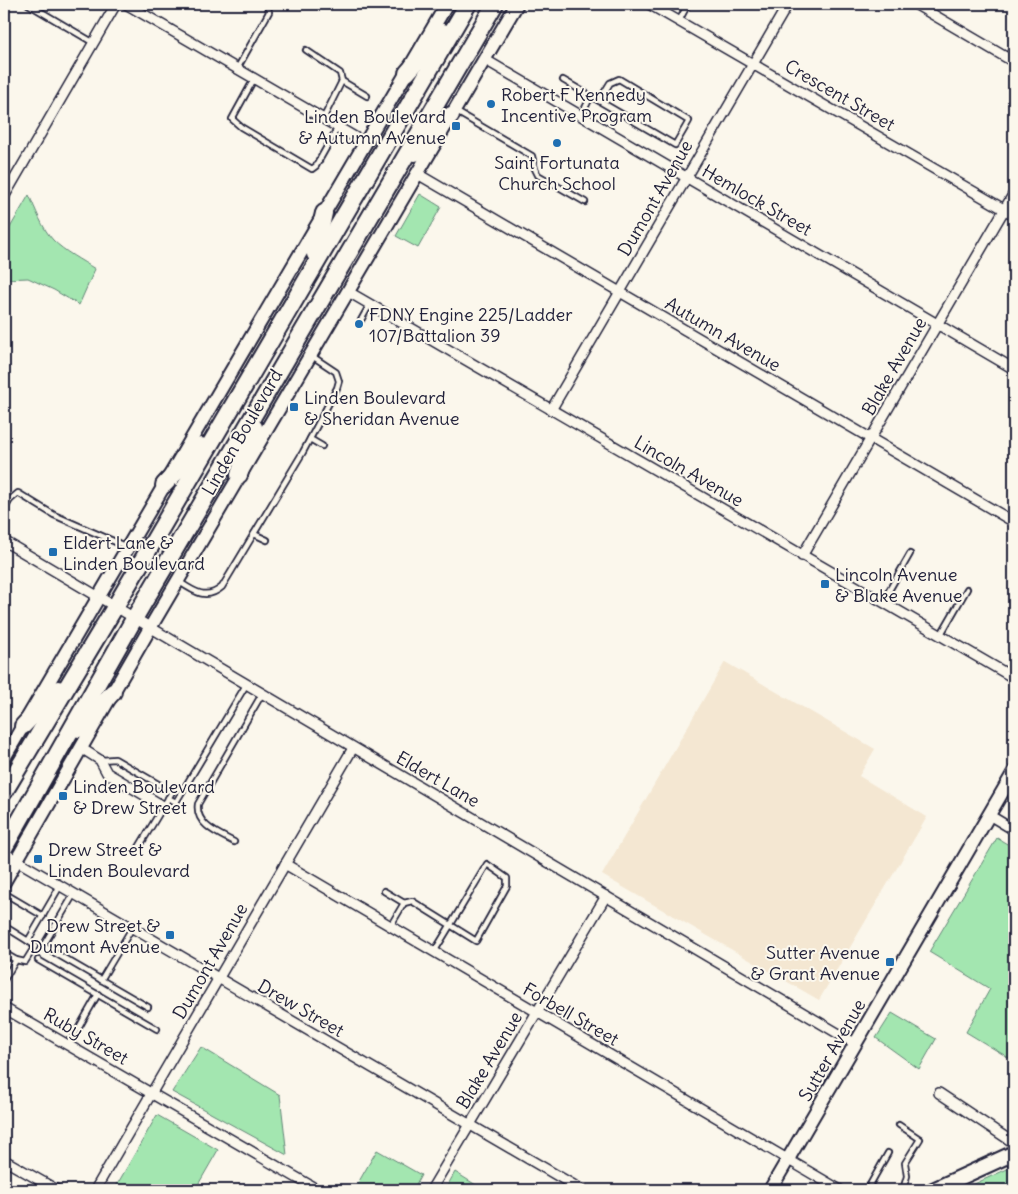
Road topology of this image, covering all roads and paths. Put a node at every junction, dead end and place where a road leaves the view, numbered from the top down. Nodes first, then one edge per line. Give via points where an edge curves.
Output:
1 (28, 4) edge
2 (116, 4) edge
3 (126, 4) edge
4 (267, 4) edge
5 (448, 4) edge
6 (495, 4) edge
7 (517, 4) edge
8 (649, 4) edge
9 (688, 4) edge
10 (788, 4) edge
11 (915, 4) edge
12 (467, 5) edge
13 (679, 20) junction
14 (94, 43) junction
15 (1014, 46) edge
16 (306, 50) dead end
17 (484, 59) junction
18 (1011, 60) edge
19 (754, 63) junction
20 (237, 68) junction
21 (407, 73) junction
22 (254, 79) junction
23 (563, 80) dead end
24 (342, 81) junction
25 (367, 96) dead end
26 (591, 96) junction
27 (600, 101) junction
28 (452, 113) junction
29 (581, 116) junction
30 (323, 118) junction
31 (338, 127) junction
32 (365, 143) junction
33 (396, 172) junction
34 (416, 173) junction
35 (686, 178) junction
36 (1014, 193) edge
37 (4, 197) edge
38 (585, 202) dead end
39 (1005, 210) junction
40 (324, 213) junction
41 (1014, 215) edge
42 (311, 270) junction
43 (347, 291) junction
44 (620, 292) junction
45 (370, 304) junction
46 (360, 322) dead end
47 (937, 324) junction
48 (310, 355) junction
49 (1014, 369) edge
50 (262, 401) junction
51 (551, 410) junction
52 (222, 424) junction
53 (870, 438) junction
54 (310, 439) junction
55 (322, 446) dead end
56 (240, 475) junction
57 (164, 485) junction
58 (4, 510) edge
59 (1014, 522) edge
60 (254, 534) junction
61 (267, 540) dead end
62 (4, 541) edge
63 (128, 547) junction
64 (910, 554) dead end
65 (802, 556) junction
66 (177, 581) junction
67 (967, 589) dead end
68 (98, 597) junction
69 (882, 602) junction
70 (115, 607) junction
71 (134, 619) junction
72 (150, 628) junction
73 (940, 636) junction
74 (78, 668) junction
75 (1014, 678) edge
76 (246, 685) junction
77 (113, 692) junction
78 (262, 694) junction
79 (23, 726) junction
80 (81, 748) junction
81 (353, 748) junction
82 (59, 751) junction
83 (4, 758) edge
84 (100, 760) junction
85 (1014, 772) edge
86 (4, 792) edge
87 (166, 802) junction
88 (989, 815) junction
89 (1014, 830) edge
90 (234, 842) dead end
91 (4, 848) edge
92 (139, 848) dead end
93 (4, 853) edge
94 (17, 860) junction
95 (285, 864) junction
96 (4, 882) edge
97 (60, 886) junction
98 (384, 891) dead end
99 (4, 893) edge
100 (74, 894) junction
101 (606, 896) junction
102 (404, 902) junction
103 (43, 916) junction
104 (451, 925) junction
105 (4, 926) edge
106 (390, 926) junction
107 (132, 928) junction
108 (28, 941) junction
109 (434, 952) junction
110 (4, 953) edge
111 (16, 960) junction
112 (38, 960) dead end
113 (218, 978) junction
114 (4, 980) edge
115 (101, 980) junction
116 (98, 994) junction
117 (148, 1007) dead end
118 (4, 1008) edge
119 (536, 1013) junction
120 (157, 1029) dead end
121 (856, 1044) junction
122 (69, 1045) junction
123 (151, 1093) junction
124 (940, 1093) dead end
125 (899, 1125) dead end
126 (469, 1126) junction
127 (1014, 1143) edge
128 (888, 1153) dead end
129 (1014, 1153) edge
130 (789, 1159) junction
131 (4, 1160) edge
132 (57, 1190) edge
133 (94, 1190) edge
134 (318, 1190) edge
135 (431, 1190) edge
136 (582, 1190) edge
137 (770, 1190) edge
138 (840, 1190) edge
139 (867, 1190) edge
140 (903, 1190) edge
141 (933, 1190) edge

1 - 14 lane
2 - 14 street
3 - 20 street
4 - 20 lane via 269,12
5 - 21 street
6 - 33 highway, Linden Boulevard
7 - 17 street, Linden Boulevard
8 - 13 street, Crescent Street
9 - 13 lane
10 - 19 street, Dumont Avenue
11 - 18 street
12 - 21 highway
12 - 42 highway, Linden Boulevard
13 - 19 street, Crescent Street
14 - 37 street
15 - 18 lane
16 - 24 lane via 340,73
17 - 28 street, Linden Boulevard
17 - 29 street, Hemlock Street
19 - 35 street, Dumont Avenue
19 - 39 street, Crescent Street
20 - 22 street
21 - 32 street
22 - 30 street
22 - 31 lane via 232,118 241,127 312,169
23 - 26 lane
24 - 25 lane
24 - 30 lane
26 - 27 lane
26 - 29 lane
27 - 27 lane via 675,146 689,121 619,79 610,83
28 - 33 highway
28 - 34 street, Linden Boulevard
28 - 38 lane via 532,156 538,175
29 - 35 street, Hemlock Street
30 - 31 street
31 - 32 street
32 - 40 street
33 - 50 highway, Linden Boulevard
34 - 43 street, Linden Boulevard
34 - 44 street, Autumn Avenue
35 - 44 street, Dumont Avenue
35 - 47 street, Hemlock Street
36 - 39 street, Blake Avenue
39 - 41 street, Crescent Street
39 - 47 street, Blake Avenue
40 - 42 highway
40 - 57 street
42 - 52 highway, Linden Boulevard
43 - 45 street, Lincoln Avenue
43 - 48 street, Linden Boulevard
44 - 51 street, Dumont Avenue
44 - 53 street, Autumn Avenue
45 - 46 lane
45 - 51 street, Lincoln Avenue
47 - 49 street, Hemlock Street
47 - 53 street, Blake Avenue
48 - 54 lane via 336,372 339,381
48 - 56 street, Linden Boulevard
50 - 56 highway
50 - 71 highway, Linden Boulevard
51 - 65 street, Lincoln Avenue
52 - 57 highway
52 - 70 highway, Linden Boulevard
53 - 59 street, Autumn Avenue
53 - 65 street, Blake Avenue
54 - 55 lane
54 - 60 lane
56 - 66 street, Linden Boulevard
57 - 63 street
58 - 63 lane via 18,493 54,515
60 - 61 lane
60 - 66 lane via 218,590 203,594
62 - 68 street, Eldert Lane
63 - 68 street
64 - 69 lane
65 - 69 street, Lincoln Avenue
66 - 72 street, Linden Boulevard
67 - 73 lane
68 - 70 street, Eldert Lane
68 - 79 street
69 - 73 street, Lincoln Avenue
70 - 71 street, Eldert Lane
70 - 74 highway, Linden Boulevard
71 - 72 street, Eldert Lane
71 - 82 highway, Linden Boulevard
72 - 76 street, Eldert Lane
72 - 77 street, Linden Boulevard
73 - 75 street, Lincoln Avenue
74 - 79 highway
74 - 86 highway, Linden Boulevard
76 - 78 street, Eldert Lane
76 - 87 lane via 176,802
77 - 80 street, Linden Boulevard
77 - 82 highway
78 - 81 street, Eldert Lane
78 - 90 lane via 198,804 198,814 204,824
79 - 83 street
80 - 84 street
80 - 94 street, Linden Boulevard
81 - 95 street, Dumont Avenue
81 - 101 street, Eldert Lane
82 - 91 highway, Linden Boulevard
84 - 87 street via 107,773
84 - 87 lane via 115,759 172,792
85 - 88 street, Sutter Avenue
87 - 92 lane
88 - 89 street
88 - 121 street, Sutter Avenue
93 - 94 street, Drew Street
94 - 96 street, Linden Boulevard
94 - 97 street, Drew Street
95 - 106 street, Forbell Street
95 - 113 street, Dumont Avenue
97 - 100 street, Drew Street
97 - 103 lane
98 - 102 lane
99 - 103 lane
100 - 107 street, Drew Street
100 - 115 lane via 43,946
101 - 119 street, Blake Avenue
101 - 121 street, Eldert Lane
102 - 104 lane via 412,901
102 - 106 lane
103 - 108 lane
104 - 104 lane via 476,941 508,886 507,878 487,864
104 - 109 lane
105 - 108 lane
106 - 109 street, Forbell Street
107 - 113 street, Drew Street
107 - 115 lane
108 - 111 lane via 35,946 25,962
109 - 119 street, Forbell Street
110 - 111 lane
111 - 114 lane
112 - 116 lane
113 - 123 street, Dumont Avenue
113 - 126 street, Drew Street
115 - 117 lane
116 - 120 lane
116 - 122 lane
118 - 122 street, Ruby Street
119 - 126 street, Blake Avenue
119 - 130 street, Forbell Street
121 - 130 street, Sutter Avenue
122 - 123 street, Ruby Street
123 - 133 street, Dumont Avenue
123 - 134 street, Ruby Street
124 - 127 street
125 - 140 lane via 920,1139 905,1163 907,1176
126 - 135 street, Blake Avenue
126 - 136 street, Drew Street
128 - 139 lane
129 - 141 main road
130 - 137 street, Sutter Avenue
130 - 138 street, Forbell Street
131 - 132 street

